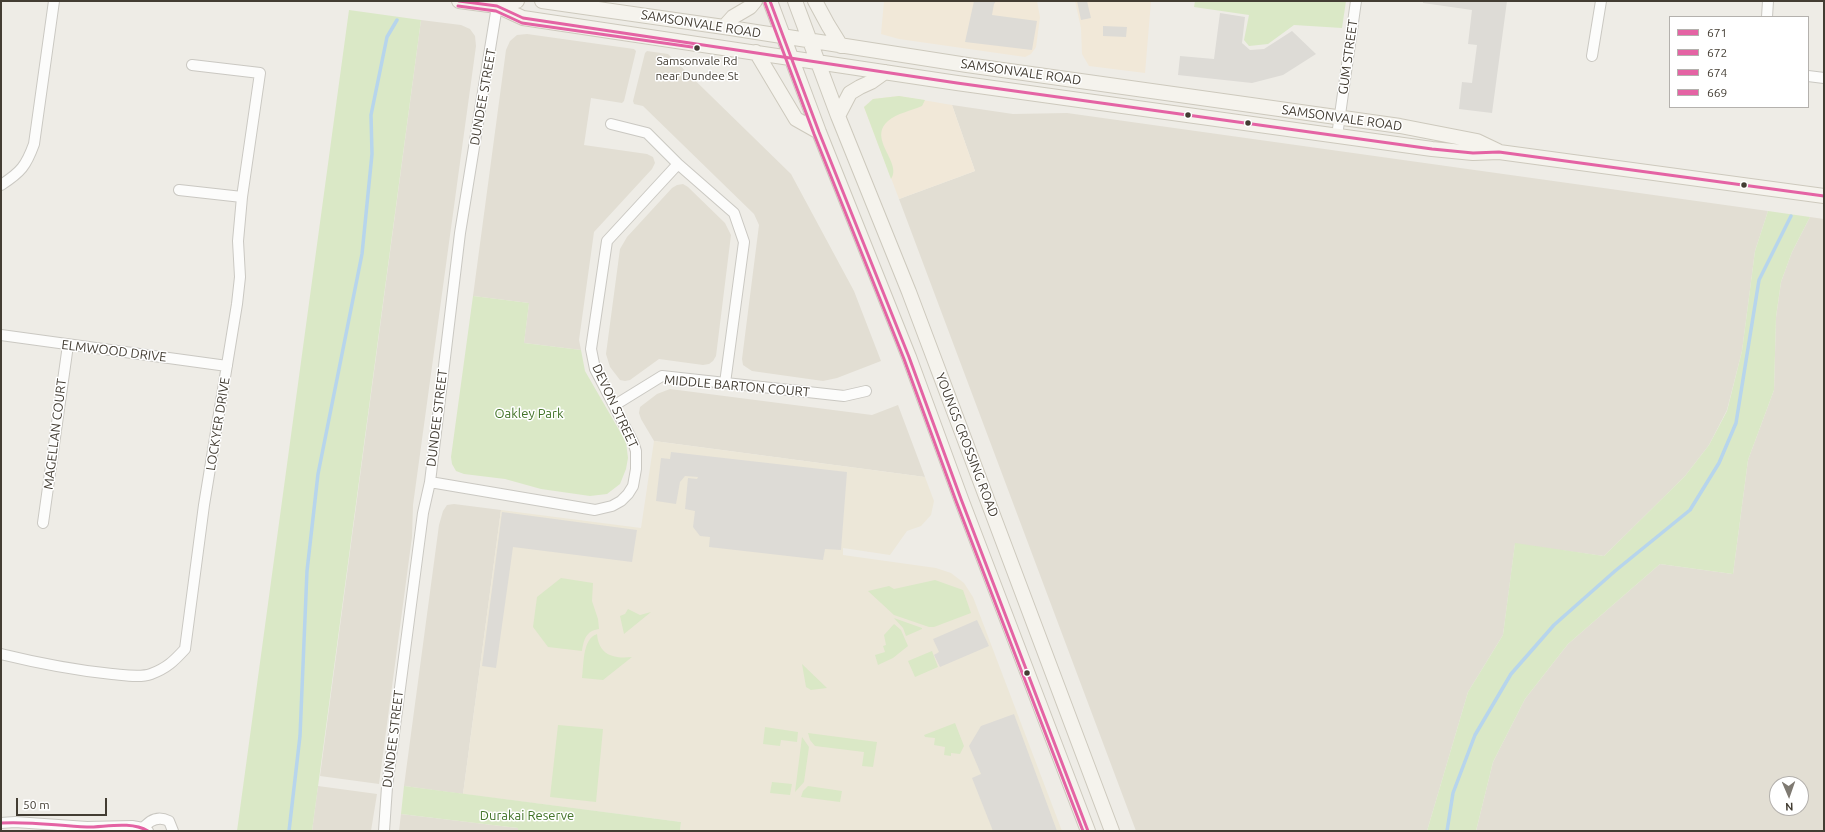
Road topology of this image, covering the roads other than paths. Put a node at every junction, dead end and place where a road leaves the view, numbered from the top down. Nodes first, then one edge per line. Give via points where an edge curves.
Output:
1 (54, 1) edge
2 (459, 1) edge
3 (517, 1) edge
4 (542, 1) edge
5 (755, 1) edge
6 (770, 1) edge
7 (795, 1) edge
8 (815, 1) edge
9 (1356, 1) edge
10 (1601, 1) edge
11 (1768, 1) edge
12 (497, 6) junction
13 (1767, 16) edge
14 (724, 27) junction
15 (783, 36) junction
16 (809, 41) junction
17 (841, 46) junction
18 (756, 52) junction
19 (1592, 56) dead end
20 (791, 57) junction
21 (817, 61) junction
22 (192, 65) dead end
23 (885, 72) junction
24 (1809, 76) edge
25 (1824, 78) edge
26 (838, 116) junction
27 (1339, 117) junction
28 (611, 124) dead end
29 (818, 132) junction
30 (1337, 136) junction
31 (1499, 152) junction
32 (678, 164) junction
33 (1, 185) edge
34 (179, 190) dead end
35 (1824, 196) edge
36 (242, 197) junction
37 (1, 335) edge
38 (68, 345) junction
39 (227, 366) junction
40 (725, 383) junction
41 (866, 390) dead end
42 (615, 405) junction
43 (430, 482) junction
44 (43, 523) dead end
45 (1, 654) edge
46 (1, 823) edge
47 (87, 827) junction
48 (144, 830) edge
49 (105, 831) edge
50 (173, 831) edge
51 (384, 831) edge
52 (1088, 831) edge
53 (1112, 831) edge

1 - 33 street via 34,144 27,162
2 - 12 main road, SAMSONVALE ROAD
3 - 12 main road, SAMSONVALE ROAD
4 - 14 main road, SAMSONVALE ROAD
5 - 14 main road via 750,7 733,16
6 - 15 main road, YOUNGS CROSSING ROAD
7 - 16 main road, YOUNGS CROSSING ROAD
8 - 17 main road
9 - 27 street, GUM STREET
10 - 19 street
11 - 13 street
12 - 18 main road, SAMSONVALE ROAD via 523,18
12 - 43 street, DUNDEE STREET via 460,233
14 - 15 main road, SAMSONVALE ROAD
15 - 16 main road, SAMSONVALE ROAD
15 - 20 main road, YOUNGS CROSSING ROAD
16 - 17 main road, SAMSONVALE ROAD
16 - 21 main road, YOUNGS CROSSING ROAD
17 - 27 main road, SAMSONVALE ROAD
18 - 20 main road, SAMSONVALE ROAD
18 - 29 main road via 796,119
20 - 21 main road, SAMSONVALE ROAD
20 - 29 main road, YOUNGS CROSSING ROAD
21 - 23 main road, SAMSONVALE ROAD
21 - 26 main road, YOUNGS CROSSING ROAD
22 - 36 street, LOCKYER DRIVE via 260,73
23 - 26 main road via 850,93
23 - 30 main road, SAMSONVALE ROAD
24 - 25 street
26 - 53 main road, YOUNGS CROSSING ROAD via 908,292
27 - 30 street, GUM STREET
27 - 31 main road, SAMSONVALE ROAD via 1472,140
28 - 32 street via 646,133
29 - 52 main road, YOUNGS CROSSING ROAD via 909,357
30 - 31 main road, SAMSONVALE ROAD via 1473,154
31 - 35 main road, SAMSONVALE ROAD
32 - 40 street via 734,213 744,242
32 - 42 street, DEVON STREET via 607,241 591,349 595,369
34 - 36 street
36 - 39 street, LOCKYER DRIVE via 238,241 239,284
37 - 38 street, ELMWOOD DRIVE
38 - 39 street, ELMWOOD DRIVE
38 - 44 street, MAGELLAN COURT
39 - 45 street, LOCKYER DRIVE via 204,506 185,649 171,665 158,671 150,674 125,675 79,671
40 - 41 street, MIDDLE BARTON COURT via 844,396
40 - 42 street, MIDDLE BARTON COURT via 662,376
42 - 43 street, DEVON STREET via 633,442 636,459 633,486 621,501 612,506 595,510
43 - 51 street, DUNDEE STREET via 423,513 389,772
46 - 47 street
47 - 48 street via 132,826
47 - 49 street
48 - 50 street via 150,821 160,818 169,821

